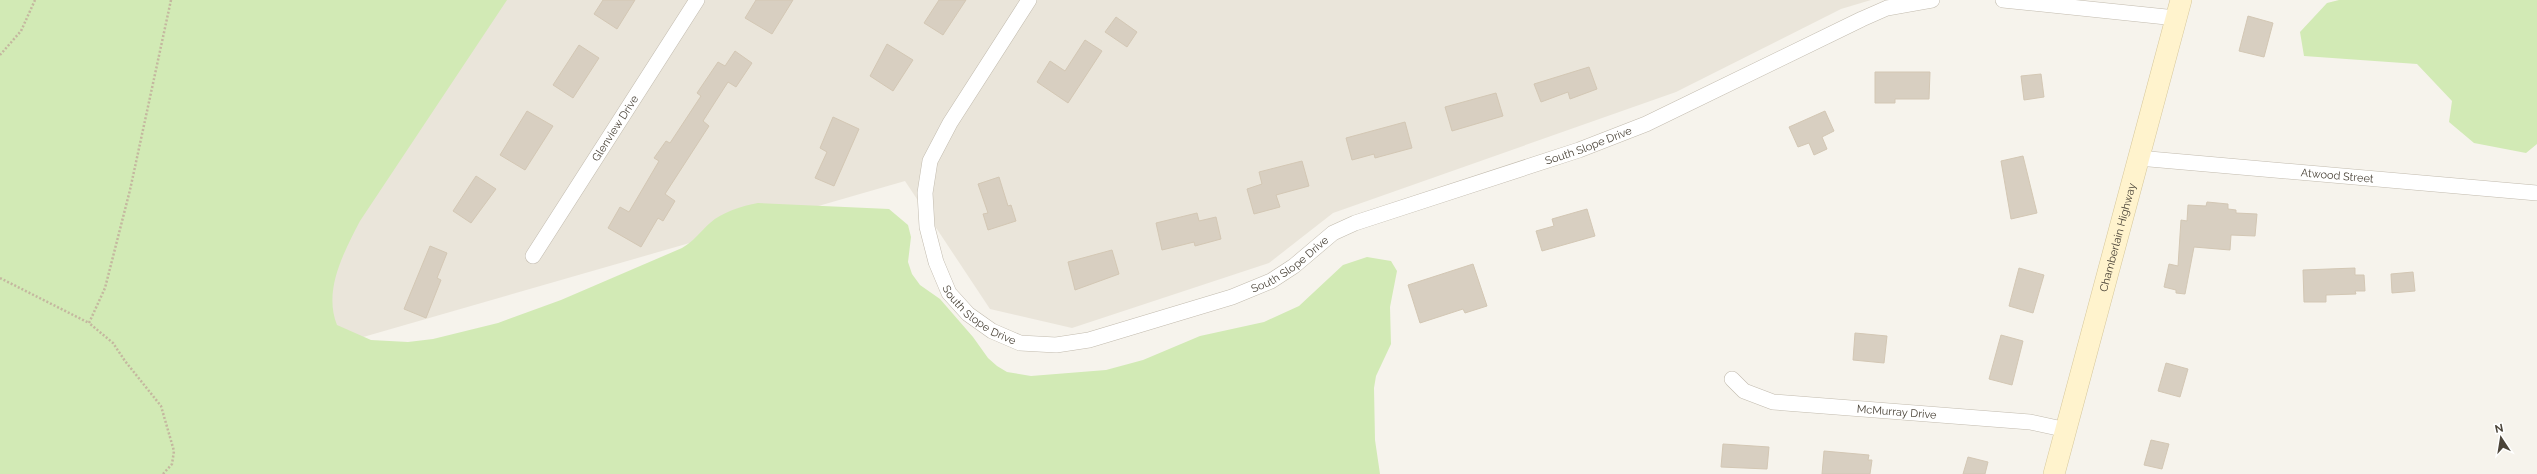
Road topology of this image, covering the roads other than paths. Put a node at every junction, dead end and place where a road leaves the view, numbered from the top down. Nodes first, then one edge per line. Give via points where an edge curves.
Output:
1 (697, 0) edge
2 (1029, 0) edge
3 (1932, 0) edge
4 (2003, 0) edge
5 (2178, 9) edge
6 (2138, 158) junction
7 (2537, 193) edge
8 (533, 256) dead end
9 (1732, 379) dead end
10 (2067, 430) junction
11 (2054, 474) edge

1 - 8 street, Glenview Drive
2 - 3 street, South Slope Drive via 950,123 930,161 925,193 927,227 936,262 949,293 968,314 992,331 1020,343 1056,345 1089,340 1232,297 1272,281 1333,233 1355,223 1594,144 1694,102 1862,19 1894,6
4 - 5 street
5 - 6 main road, Chamberlain Highway
6 - 7 street, Atwood Street
6 - 10 main road, Chamberlain Highway
9 - 10 street, McMurray Drive via 1744,390 1773,402 2030,422
10 - 11 main road, Chamberlain Highway

